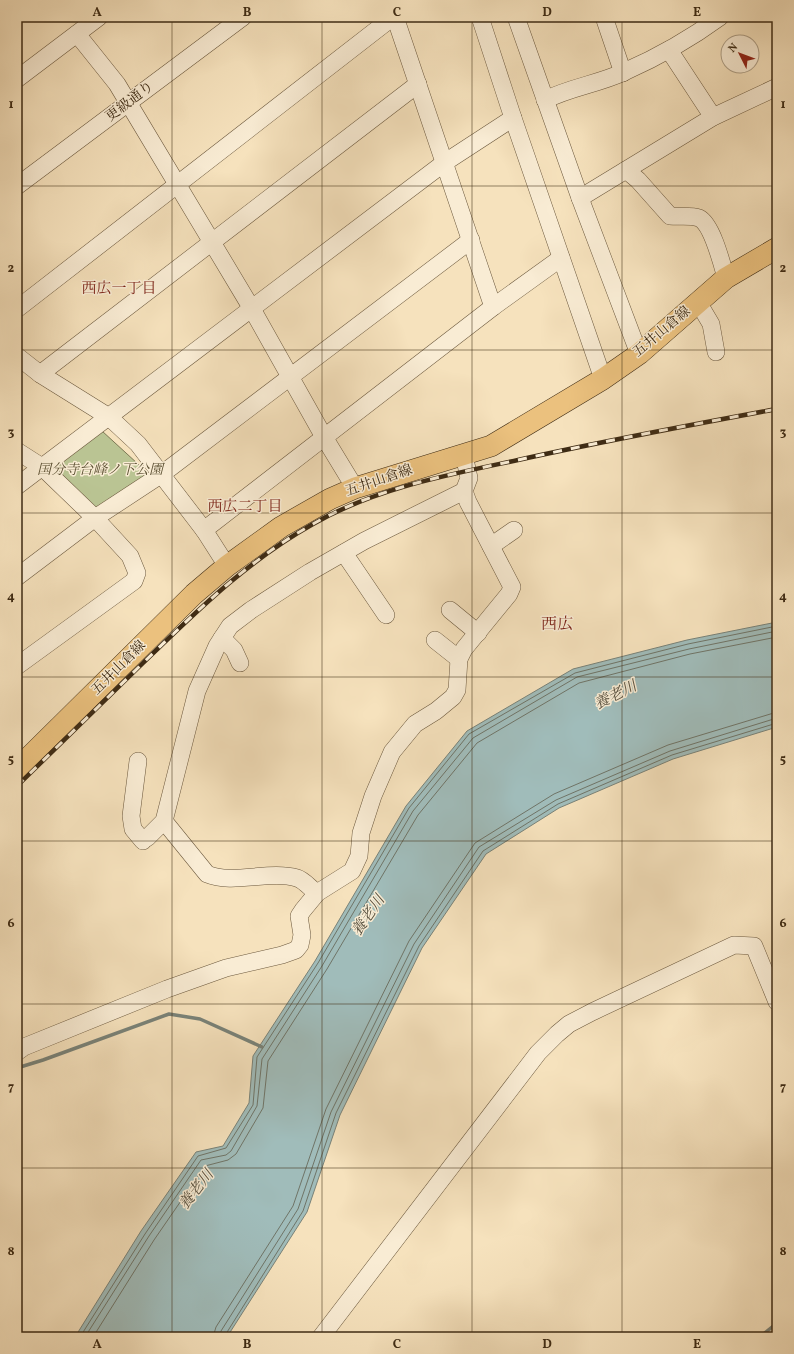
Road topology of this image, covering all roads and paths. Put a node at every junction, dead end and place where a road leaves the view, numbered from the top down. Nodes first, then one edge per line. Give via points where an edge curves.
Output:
1 (99, 17) edge
2 (243, 17) edge
3 (394, 17) edge
4 (480, 17) edge
5 (516, 17) edge
6 (604, 17) edge
7 (720, 17) edge
8 (77, 34) junction
9 (669, 50) junction
10 (623, 73) junction
11 (17, 79) edge
12 (418, 84) junction
13 (777, 87) edge
14 (546, 100) junction
15 (129, 104) junction
16 (713, 117) junction
17 (513, 118) junction
18 (444, 163) junction
19 (626, 170) junction
20 (177, 184) junction
21 (17, 186) edge
22 (580, 198) junction
23 (471, 240) junction
24 (212, 242) junction
25 (777, 248) edge
26 (561, 258) junction
27 (726, 278) junction
28 (698, 302) junction
29 (494, 307) junction
30 (17, 309) edge
31 (252, 309) junction
32 (716, 352) dead end
33 (639, 354) junction
34 (17, 356) edge
35 (40, 374) junction
36 (290, 376) junction
37 (604, 380) junction
38 (109, 417) junction
39 (324, 438) junction
40 (17, 451) edge
41 (464, 455) junction
42 (42, 467) junction
43 (162, 474) junction
44 (17, 486) edge
45 (355, 488) junction
46 (464, 491) junction
47 (95, 518) junction
48 (204, 530) junction
49 (514, 530) dead end
50 (491, 546) junction
51 (344, 553) junction
52 (227, 566) junction
53 (17, 576) edge
54 (450, 610) dead end
55 (386, 615) dead end
56 (478, 633) junction
57 (222, 638) junction
58 (435, 640) dead end
59 (459, 659) junction
60 (240, 664) dead end
61 (17, 666) edge
62 (138, 761) dead end
63 (17, 769) edge
64 (164, 821) junction
65 (317, 893) junction
66 (777, 1002) edge
67 (17, 1052) edge
68 (321, 1337) edge

1 - 8 street
2 - 15 street, 更級通り
3 - 12 street
3 - 20 street
4 - 17 street
5 - 14 street
6 - 10 street
7 - 9 street
8 - 11 street
8 - 15 street via 117,84
9 - 10 street
9 - 16 street
10 - 14 street
12 - 18 street
12 - 24 street
13 - 16 street
14 - 22 street
15 - 20 street
15 - 21 street, 更級通り
16 - 19 street
17 - 18 street
17 - 26 street
18 - 23 street
18 - 31 street
19 - 22 street
19 - 27 street via 670,216 697,217 703,220
20 - 24 street
20 - 30 street
22 - 33 street
23 - 29 street
23 - 36 street
24 - 31 street
24 - 35 street
25 - 27 main road, 五井山倉線
26 - 29 street
26 - 37 street
27 - 28 main road, 五井山倉線
28 - 32 street via 711,324
28 - 33 main road, 五井山倉線
29 - 39 street
31 - 36 street
31 - 38 street
33 - 37 main road, 五井山倉線
34 - 35 street
35 - 38 street
36 - 39 street
36 - 43 street
37 - 41 main road, 五井山倉線 via 491,446
38 - 42 street
38 - 43 street via 138,444
39 - 45 street
39 - 48 street
40 - 42 street
41 - 45 main road, 五井山倉線
41 - 46 street via 470,478
42 - 44 street
42 - 47 street
43 - 47 street
43 - 48 street
45 - 52 main road, 五井山倉線 via 281,527
46 - 50 street
46 - 51 street
47 - 53 street
47 - 61 street via 130,556 137,573 134,581
48 - 52 street
49 - 50 street
50 - 56 street via 512,587
51 - 55 street
51 - 57 street via 251,610 230,626
52 - 63 main road, 五井山倉線 via 194,594
54 - 56 street
56 - 59 street
57 - 60 street via 234,650
57 - 64 street via 197,691
58 - 59 street
59 - 65 street via 457,690 453,697 415,724 392,752 363,826 359,856 352,871
62 - 64 street via 131,816 133,829 145,839
64 - 65 street via 207,874 215,877 298,878
65 - 67 street via 299,916 302,935 296,950 226,968 174,987
66 - 68 street via 754,946 734,945 569,1024 538,1053

